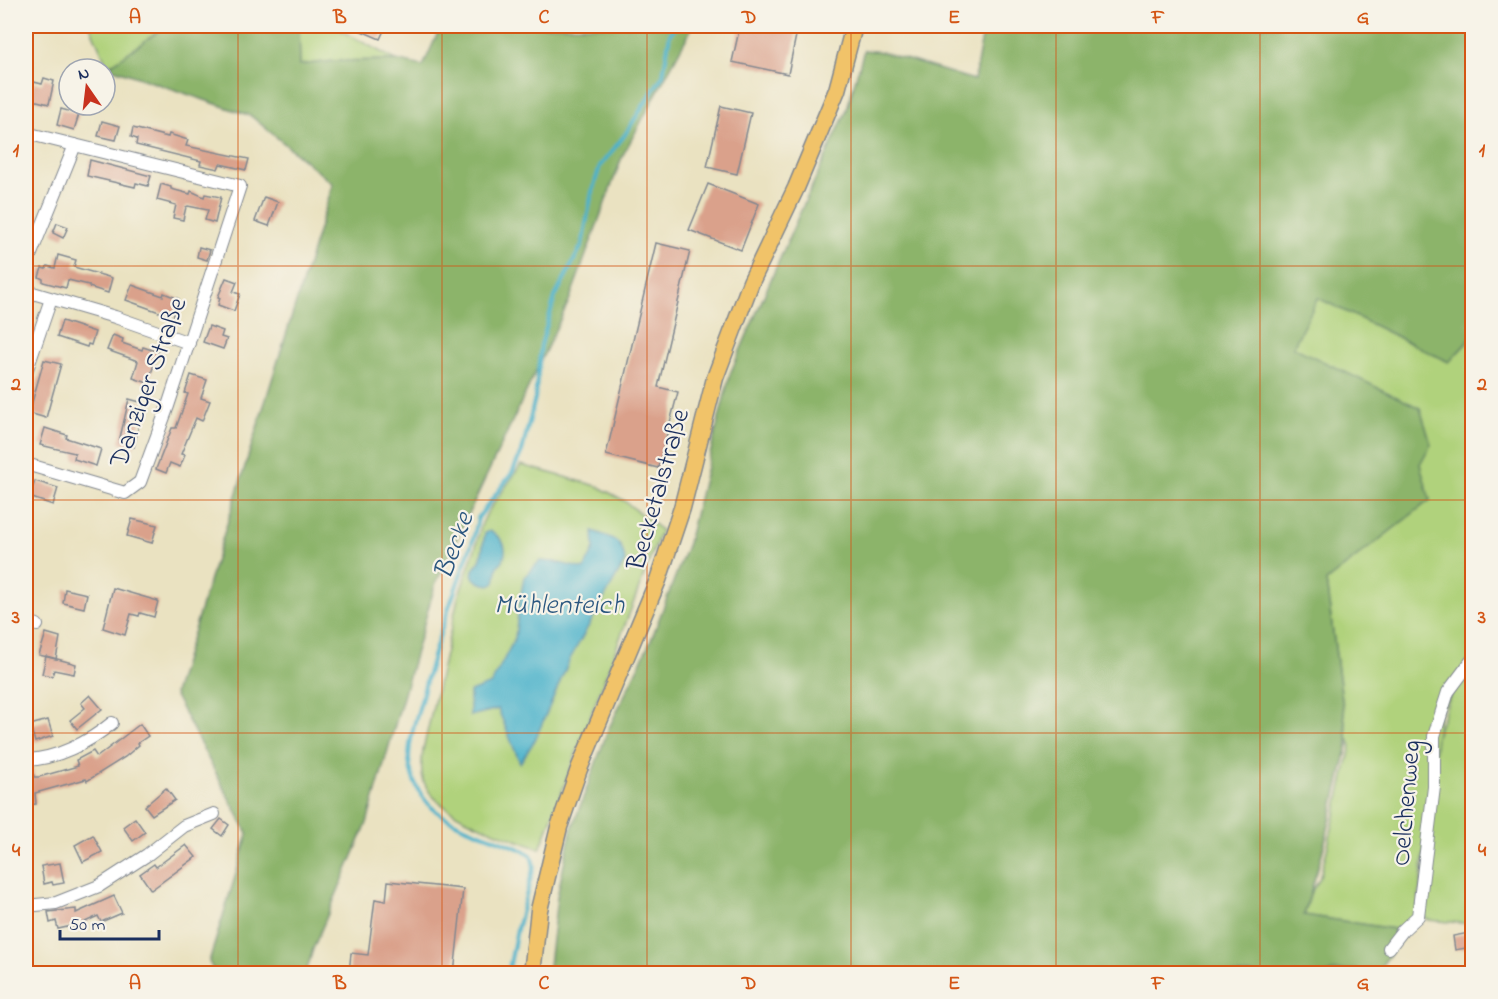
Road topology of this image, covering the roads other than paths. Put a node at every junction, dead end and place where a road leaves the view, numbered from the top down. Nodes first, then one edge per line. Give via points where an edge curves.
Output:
1 (854, 26) edge
2 (26, 133) edge
3 (75, 146) junction
4 (26, 266) edge
5 (26, 291) edge
6 (51, 298) junction
7 (189, 343) junction
8 (26, 372) edge
9 (26, 464) edge
10 (1473, 660) edge
11 (112, 723) dead end
12 (26, 760) edge
13 (214, 814) dead end
14 (26, 906) edge
15 (1389, 948) dead end
16 (532, 974) edge

1 - 16 main road, Becketalstraße via 837,90 751,282 716,378 682,508 658,580 579,769 559,827 539,910
2 - 3 street
3 - 4 street
3 - 7 street, Danziger Straße via 240,186
5 - 6 street
6 - 7 street
6 - 8 street
7 - 9 street, Danziger Straße via 140,482 125,493
10 - 15 street, Oelchenweg via 1449,692 1434,736 1434,787 1418,916
11 - 12 street via 73,748 41,760
13 - 14 street via 184,826 99,886 56,903

